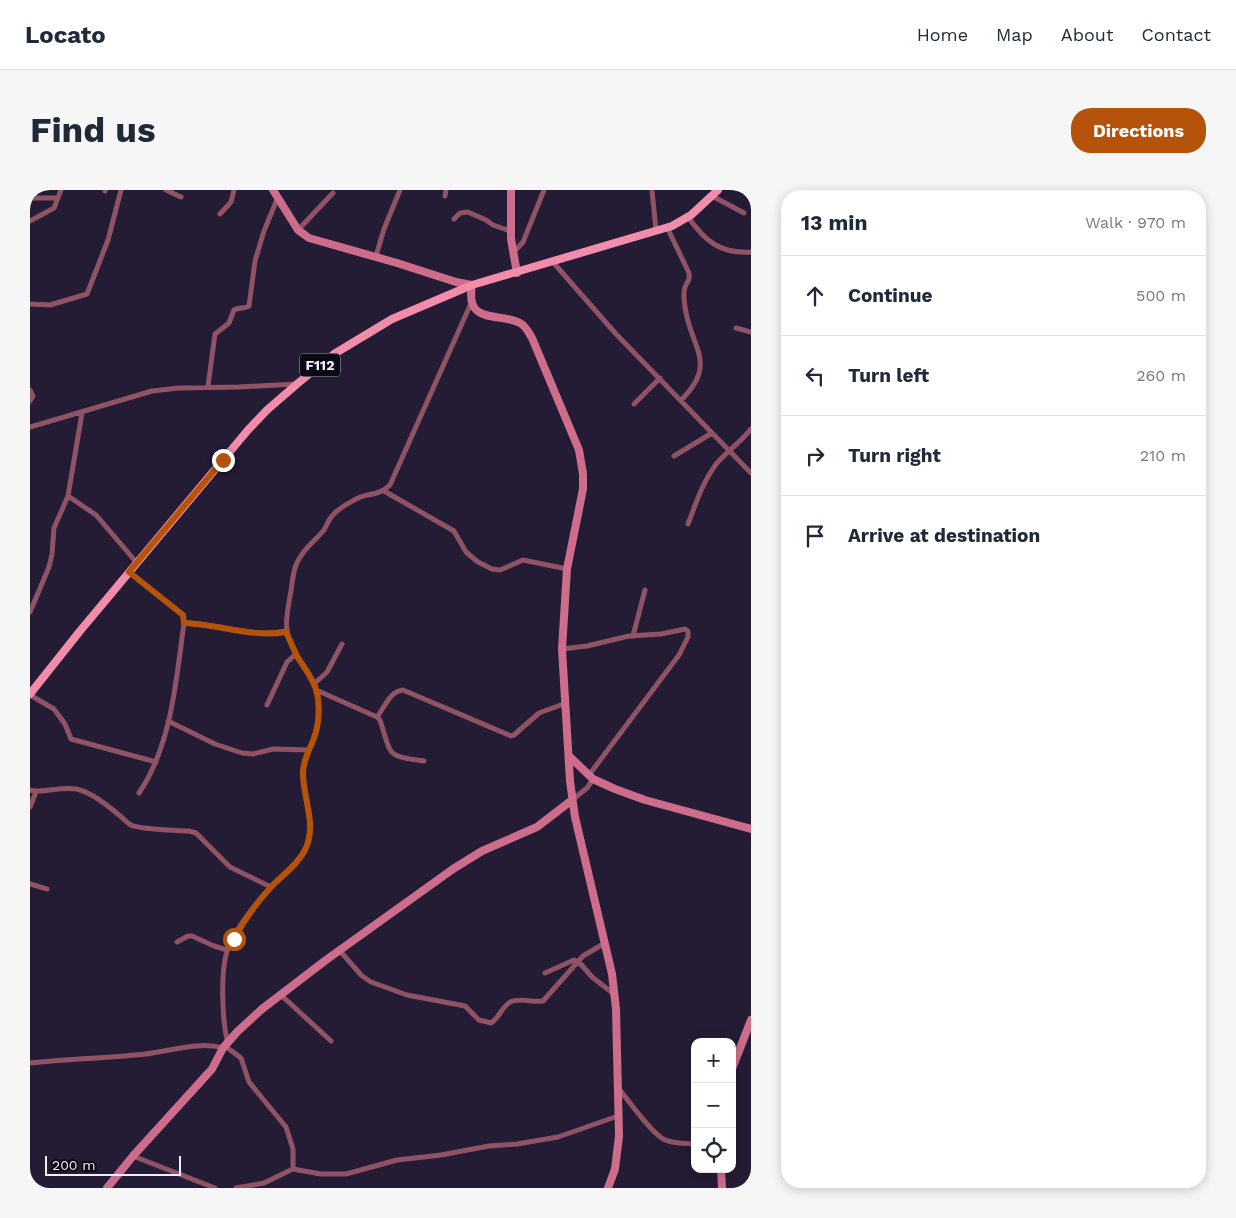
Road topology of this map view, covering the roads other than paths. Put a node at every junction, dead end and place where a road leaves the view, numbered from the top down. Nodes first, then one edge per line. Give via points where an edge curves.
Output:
1 (61, 190) edge
2 (121, 190) edge
3 (166, 190) edge
4 (234, 190) edge
5 (273, 190) edge
6 (400, 190) edge
7 (511, 190) edge
8 (544, 190) edge
9 (652, 190) edge
10 (333, 193) dead end
11 (715, 193) edge
12 (278, 197) junction
13 (30, 198) edge
14 (58, 198) junction
15 (181, 198) dead end
16 (744, 213) dead end
17 (220, 214) dead end
18 (688, 217) junction
19 (454, 219) dead end
20 (30, 221) edge
21 (667, 228) junction
22 (298, 230) junction
23 (510, 231) junction
24 (656, 231) junction
25 (751, 252) edge
26 (513, 253) junction
27 (376, 256) junction
28 (552, 261) junction
29 (517, 273) junction
30 (472, 285) junction
31 (472, 301) junction
32 (30, 304) edge
33 (736, 328) dead end
34 (751, 332) edge
35 (660, 378) junction
36 (297, 384) junction
37 (208, 386) junction
38 (30, 390) edge
39 (681, 400) junction
40 (30, 401) edge
41 (634, 404) dead end
42 (82, 413) junction
43 (30, 427) edge
44 (751, 429) edge
45 (712, 433) junction
46 (729, 450) junction
47 (674, 456) dead end
48 (751, 473) edge
49 (384, 491) junction
50 (68, 496) junction
51 (688, 524) dead end
52 (137, 563) junction
53 (566, 569) junction
54 (129, 572) junction
55 (645, 590) dead end
56 (30, 612) edge
57 (184, 623) junction
58 (286, 632) junction
59 (632, 636) junction
60 (342, 644) dead end
61 (562, 648) junction
62 (296, 654) junction
63 (314, 684) junction
64 (316, 690) junction
65 (30, 694) edge
66 (566, 703) junction
67 (267, 705) dead end
68 (377, 717) junction
69 (168, 720) junction
70 (309, 750) junction
71 (569, 756) junction
72 (424, 761) dead end
73 (156, 762) junction
74 (591, 777) junction
75 (30, 790) edge
76 (36, 792) junction
77 (139, 793) dead end
78 (572, 800) junction
79 (30, 807) edge
80 (751, 830) edge
81 (30, 884) edge
82 (271, 887) junction
83 (47, 889) dead end
84 (178, 942) dead end
85 (605, 943) junction
86 (227, 950) junction
87 (340, 951) junction
88 (579, 962) junction
89 (545, 973) dead end
90 (614, 994) junction
91 (281, 995) junction
92 (751, 1020) edge
93 (224, 1031) junction
94 (237, 1032) junction
95 (331, 1041) dead end
96 (225, 1046) junction
97 (736, 1059) edge
98 (30, 1063) edge
99 (618, 1088) junction
100 (618, 1116) junction
101 (691, 1144) edge
102 (132, 1156) junction
103 (292, 1170) junction
104 (721, 1173) edge
105 (107, 1188) edge
106 (215, 1188) edge
107 (236, 1188) edge
108 (608, 1188) edge
109 (722, 1188) edge

1 - 14 street
2 - 32 street via 108,240 87,294 50,305
3 - 15 street
4 - 17 street via 231,202
5 - 12 street
6 - 27 street
7 - 23 street
8 - 26 street via 523,242
9 - 24 street
10 - 22 street
11 - 16 street
11 - 18 main road, F112
12 - 22 street
12 - 37 street via 255,261 249,306 234,310 229,323 215,334
13 - 14 street
14 - 20 street via 54,208
18 - 21 main road, F112
18 - 25 street via 698,231 717,247
19 - 23 street via 460,213 468,212
21 - 24 main road, F112
21 - 39 street via 689,273 690,280 684,293 685,310 700,356 696,383
22 - 27 street via 318,242
23 - 26 street
24 - 28 main road, F112
26 - 29 street
27 - 30 street
28 - 29 main road, F112
28 - 35 street
29 - 30 main road, F112
30 - 31 street
30 - 36 main road, F112 via 412,310 359,338
31 - 49 street via 395,476
31 - 53 street via 480,313 519,322 526,328 579,450 582,489
33 - 34 street
35 - 39 street
35 - 41 street
36 - 37 street
36 - 52 main road, F112 via 248,430
37 - 42 street via 152,392
38 - 40 street via 33,396
39 - 45 street
42 - 43 street
42 - 50 street
44 - 46 street
45 - 46 street
45 - 47 street
46 - 48 street
46 - 51 street via 706,481
49 - 53 street via 454,531 466,552 492,569 500,570 523,560
49 - 58 street via 356,499 334,514 304,551 295,567
50 - 52 street via 96,515
50 - 56 street via 54,528 49,567
52 - 54 main road, F112
53 - 61 street
54 - 57 street via 183,615
54 - 65 main road, F112
55 - 59 street
57 - 58 street via 203,623 258,634
57 - 69 street
58 - 62 street
59 - 61 street
59 - 74 street via 688,631 679,655
60 - 63 street via 327,672
61 - 66 street
62 - 63 street
62 - 67 street via 287,662
63 - 64 street
64 - 68 street
64 - 70 street via 318,720
65 - 73 street via 54,709 71,739
66 - 68 street via 540,713 511,736 403,690 391,697
66 - 71 street
68 - 72 street via 391,752 399,758
69 - 70 street via 215,744 242,753 273,749
69 - 73 street
70 - 82 street via 303,772 310,825 306,849
71 - 74 street
71 - 78 street
73 - 77 street
74 - 78 street via 587,788
74 - 80 street via 645,800
75 - 76 street
76 - 79 street
76 - 82 street via 75,788 138,827 196,833 230,868
78 - 85 street
78 - 87 street via 537,827 482,851 453,869
81 - 83 street
82 - 86 street via 244,920
84 - 86 street via 192,936
85 - 88 street
85 - 90 street
86 - 93 street
87 - 88 street via 371,982 407,996 465,1006 479,1020 491,1023 512,1001 538,1002 548,997
87 - 91 street
88 - 89 street via 569,961
88 - 90 street
90 - 99 street
91 - 94 street
91 - 95 street
92 - 97 street
93 - 94 street
93 - 96 street
94 - 96 street
96 - 98 street via 204,1045 136,1055
96 - 102 street via 212,1069
96 - 103 street via 241,1058 249,1082 286,1128 293,1149
99 - 100 street
99 - 101 street via 664,1139
100 - 103 street via 558,1137 397,1160 346,1174
100 - 108 street via 615,1169
102 - 105 street
102 - 106 street
103 - 107 street via 264,1183
104 - 109 street

